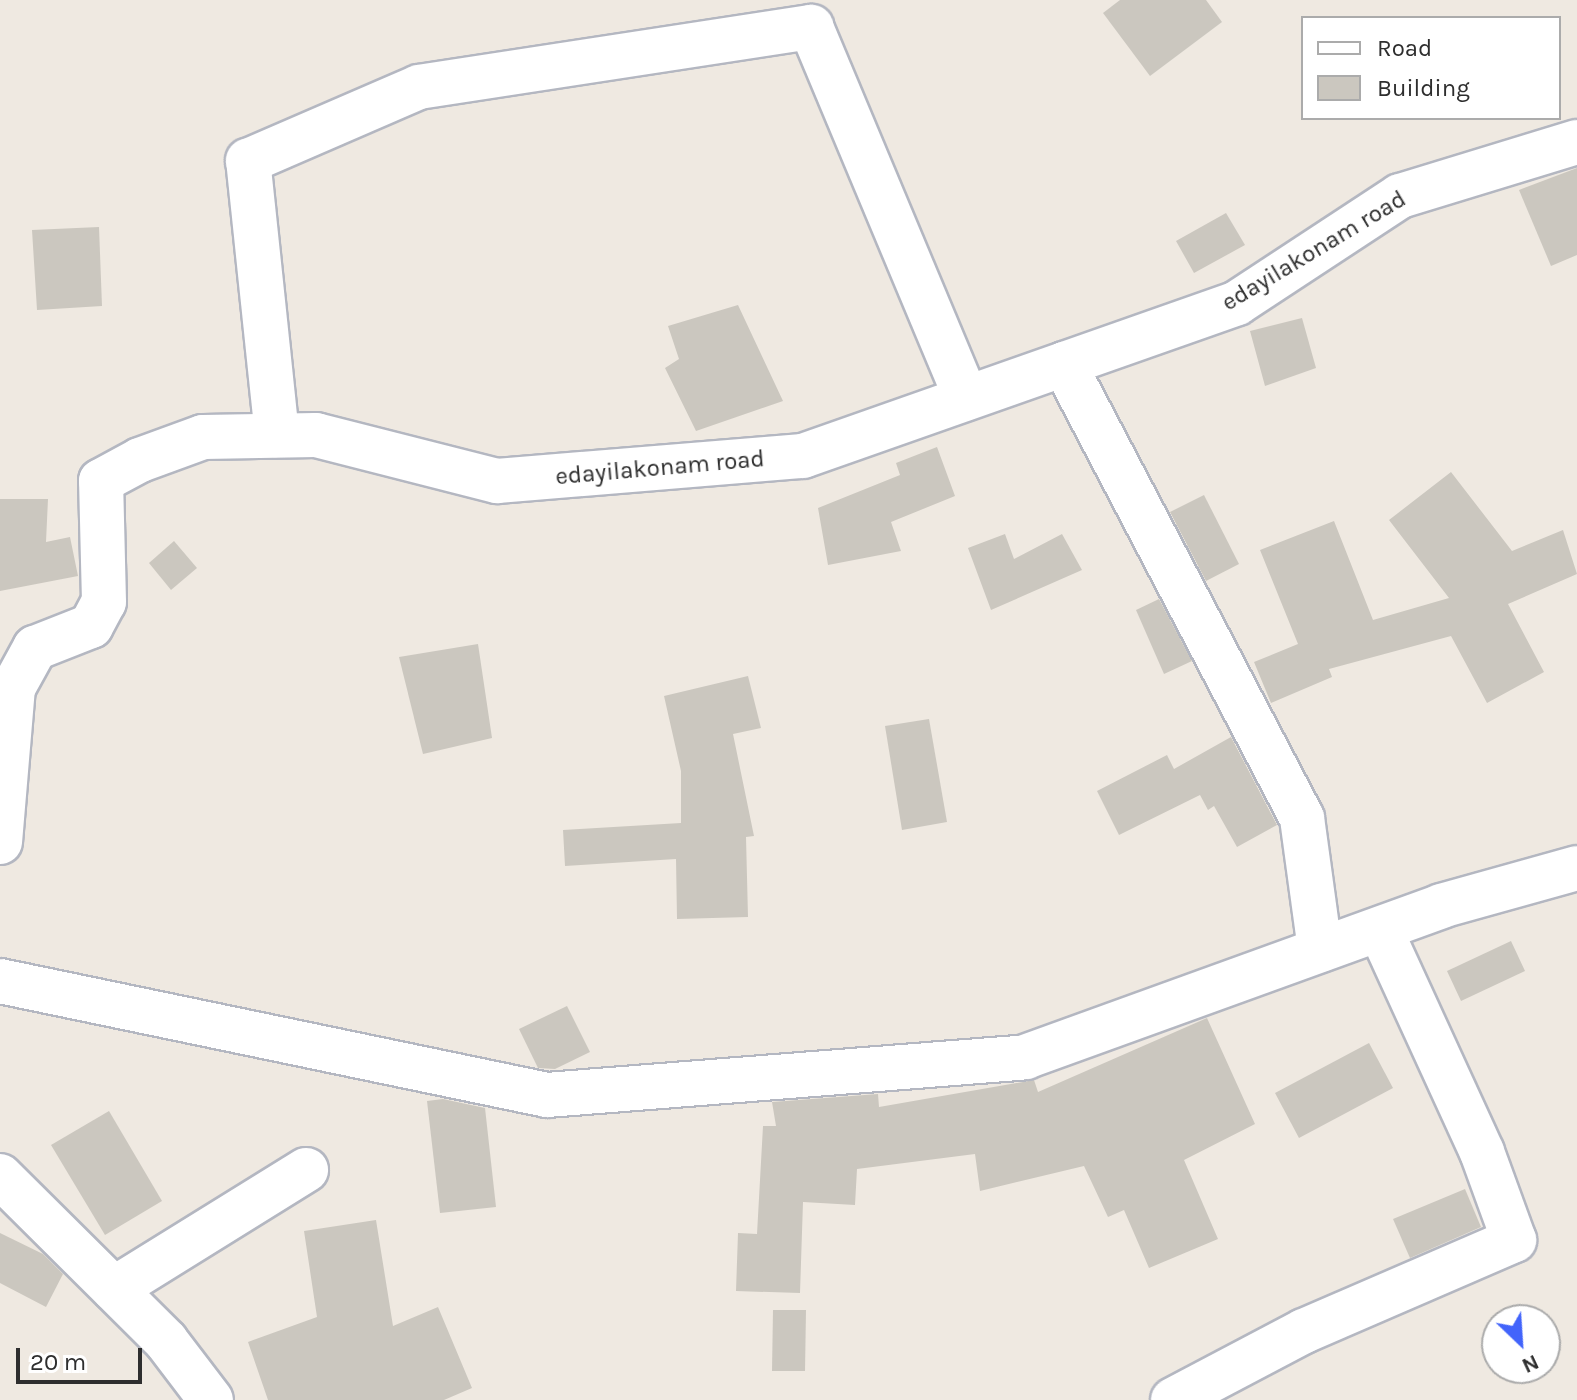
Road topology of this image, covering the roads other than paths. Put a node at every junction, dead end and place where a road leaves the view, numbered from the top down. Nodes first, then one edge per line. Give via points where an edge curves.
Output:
1 (1577, 142) edge
2 (1064, 364) junction
3 (966, 398) junction
4 (277, 435) junction
5 (0, 842) edge
6 (1577, 868) edge
7 (1380, 929) junction
8 (1320, 950) junction
9 (0, 981) edge
10 (306, 1170) dead end
11 (0, 1176) edge
12 (114, 1289) junction
13 (211, 1400) edge
14 (1173, 1400) edge

1 - 2 street, edayilakonam road via 1400,196 1237,303
2 - 3 street, edayilakonam road
2 - 8 street via 1302,818
3 - 4 street, edayilakonam road via 803,456 497,481 316,435
3 - 4 street via 811,27 419,87 248,161
4 - 5 street, edayilakonam road via 203,437 101,481 104,602 91,626 35,648 13,688
6 - 7 street
7 - 8 street
7 - 14 street via 1482,1152 1514,1240 1304,1331
8 - 9 street via 1025,1057 547,1095
10 - 12 street
11 - 12 street
12 - 13 street

